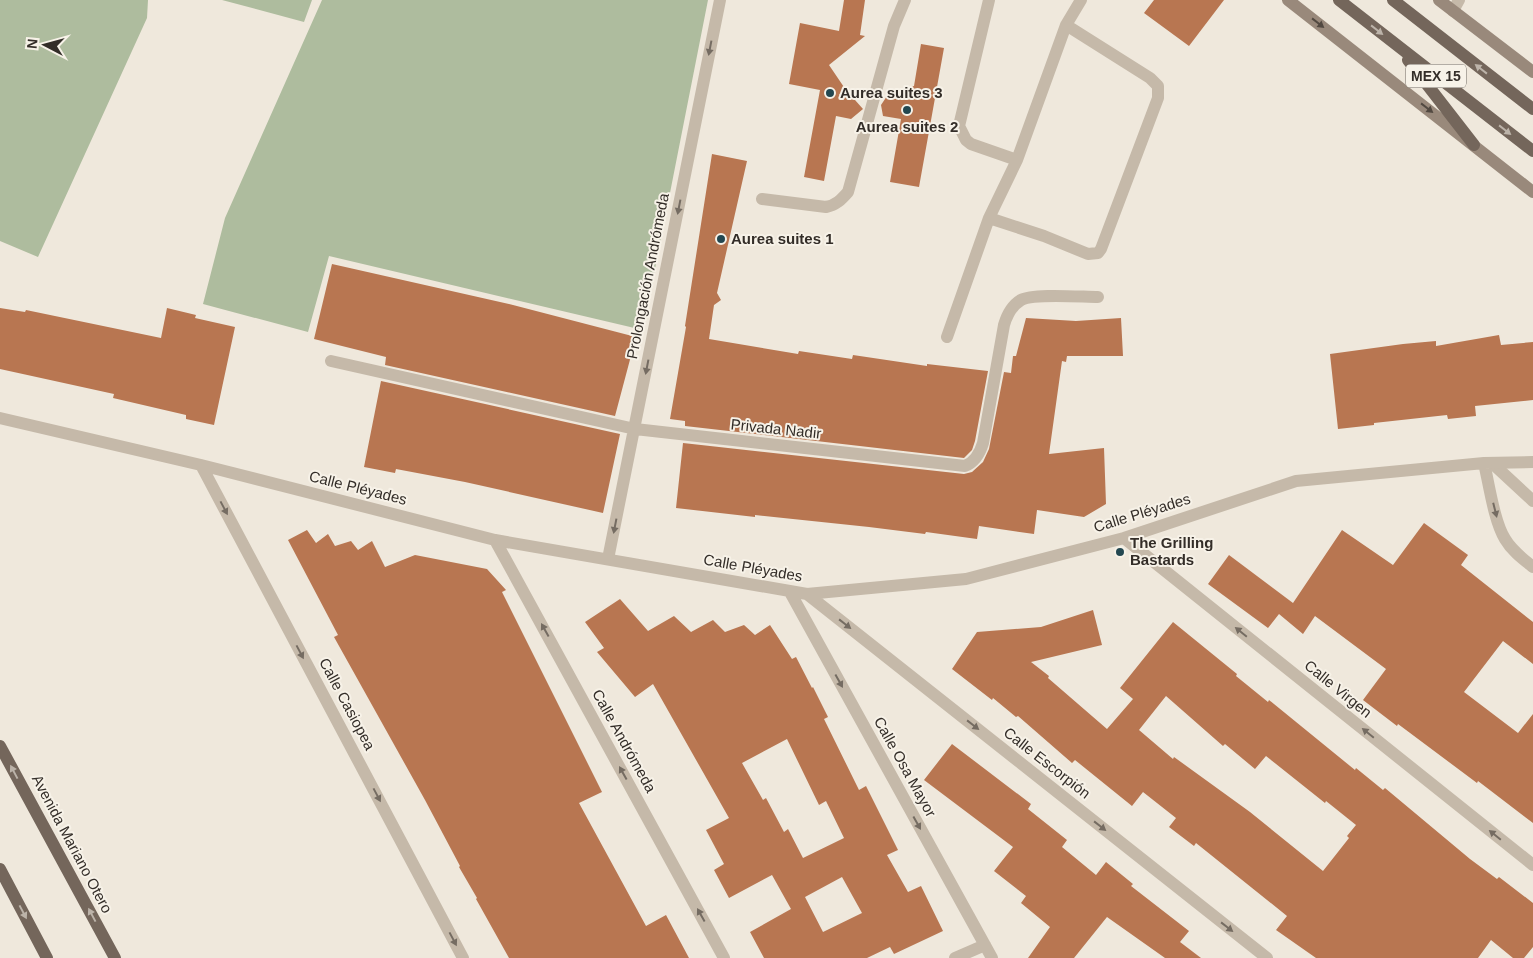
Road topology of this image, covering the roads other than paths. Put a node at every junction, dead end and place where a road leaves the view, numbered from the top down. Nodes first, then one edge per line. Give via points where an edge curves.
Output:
1 (720, 0) edge
2 (905, 0) edge
3 (989, 0) edge
4 (1081, 0) edge
5 (1288, 0) edge
6 (1338, 0) edge
7 (1393, 0) edge
8 (1439, 0) edge
9 (1456, 5) edge
10 (1066, 25) junction
11 (1398, 46) junction
12 (1533, 72) edge
13 (1533, 109) edge
14 (1474, 145) junction
15 (1533, 151) edge
16 (1017, 160) junction
17 (1533, 192) edge
18 (762, 199) dead end
19 (989, 218) junction
20 (1098, 297) dead end
21 (947, 337) dead end
22 (331, 361) dead end
23 (0, 418) edge
24 (634, 429) junction
25 (1533, 462) edge
26 (1488, 463) junction
27 (201, 465) junction
28 (1533, 501) edge
29 (1124, 538) junction
30 (495, 540) junction
31 (608, 558) junction
32 (1533, 567) edge
33 (790, 592) junction
34 (807, 594) junction
35 (0, 746) edge
36 (1533, 865) edge
37 (1, 872) edge
38 (985, 945) junction
39 (47, 958) edge
40 (115, 958) edge
41 (464, 958) edge
42 (724, 958) edge
43 (954, 958) edge
44 (992, 958) edge
45 (1267, 958) edge

1 -> 24 street, Prolongación Andrómeda
2 - 18 street via 894,26 848,192 842,200 826,207
3 - 16 street via 959,126 971,144
4 - 10 street
5 -> 14 main road
6 -> 11 main road, MEX 15
13 -> 7 main road, MEX 15
8 - 9 main road
9 - 12 main road
10 - 16 street
10 - 19 street via 1158,86 1158,98 1103,245 1098,253 1088,254
11 - 14 main road
11 -> 15 main road, MEX 15
14 - 17 main road
16 - 19 street
19 - 21 street
20 - 24 street, Privada Nadir via 1026,298 1012,307 1004,326 984,443 976,458 965,466
22 - 24 street, Privada Nadir
23 - 27 street, Calle Pléyades
24 -> 31 street, Prolongación Andrómeda
25 - 26 street, Calle Pléyades
26 - 28 street
26 - 29 street, Calle Pléyades via 1296,481
26 -> 32 street via 1504,538 1518,556
27 - 30 street, Calle Pléyades
27 -> 41 street, Calle Casiopea
29 - 34 street, Calle Pléyades via 966,579
36 -> 29 street, Calle Virgen
30 - 31 street, Calle Pléyades
42 -> 30 street, Calle Andrómeda
31 - 33 street, Calle Pléyades
33 - 34 street, Calle Pléyades
33 -> 38 street, Calle Osa Mayor
34 -> 45 street, Calle Escorpión
40 -> 35 main road, Avenida Mariano Otero
37 -> 39 main road
38 - 43 street
38 - 44 street, Calle Osa Mayor

